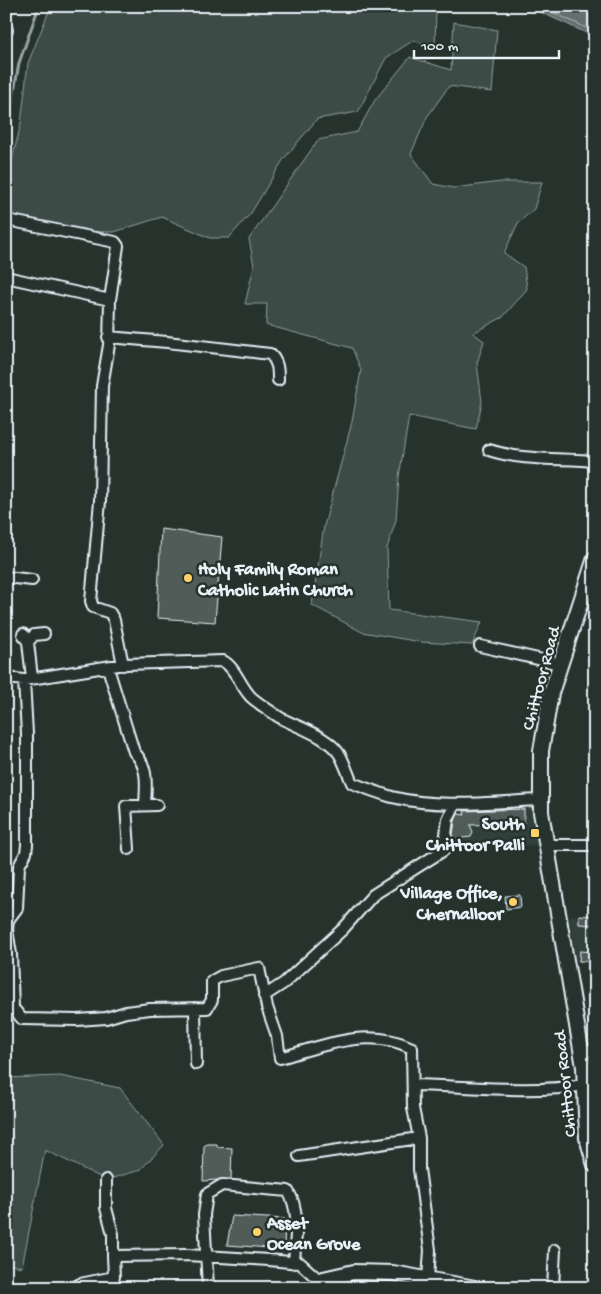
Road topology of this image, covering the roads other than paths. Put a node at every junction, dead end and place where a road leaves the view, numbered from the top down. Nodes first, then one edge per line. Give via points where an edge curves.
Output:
1 (8, 220) dead end
2 (6, 277) edge
3 (110, 300) junction
4 (108, 338) junction
5 (278, 380) dead end
6 (489, 450) dead end
7 (595, 461) edge
8 (594, 564) edge
9 (6, 577) edge
10 (32, 580) dead end
11 (44, 634) dead end
12 (480, 646) dead end
13 (560, 664) junction
14 (122, 665) junction
15 (108, 668) junction
16 (6, 678) edge
17 (28, 679) junction
18 (541, 800) junction
19 (455, 804) junction
20 (547, 845) junction
21 (595, 845) edge
22 (129, 849) dead end
23 (264, 996) junction
24 (10, 1008) edge
25 (195, 1008) junction
26 (588, 1050) edge
27 (196, 1064) dead end
28 (414, 1085) junction
29 (585, 1085) junction
30 (418, 1138) junction
31 (300, 1156) dead end
32 (595, 1165) edge
33 (106, 1180) dead end
34 (555, 1250) dead end
35 (113, 1256) junction
36 (205, 1256) junction
37 (294, 1263) junction
38 (428, 1279) junction
39 (317, 1284) edge
40 (208, 1285) edge
41 (72, 1288) edge
42 (197, 1288) edge
43 (475, 1288) edge
44 (553, 1288) edge

1 - 3 street via 115,242 119,250
2 - 3 street
3 - 4 street
4 - 5 street via 270,354 276,359
4 - 14 street via 102,386 99,526 91,601 93,607 110,613 114,620
6 - 7 street via 543,459
8 - 13 main road, Chittoor Road
9 - 10 street
11 - 17 street via 26,638
12 - 13 street
13 - 18 main road, Chittoor Road via 551,693 541,751
14 - 15 street
14 - 19 street via 223,661 230,664 239,684 251,697 339,754 352,784 393,797
15 - 17 street
15 - 22 street via 134,752 146,774 145,805 157,805 126,806
16 - 17 street
17 - 24 street via 27,845 18,866 17,908 8,920
18 - 19 street
18 - 20 main road, Chittoor Road
19 - 23 street via 448,820 444,850 373,895 343,929 284,984
20 - 21 street
20 - 26 main road, Chittoor Road
23 - 25 street via 259,968 212,981 212,1000 207,1008
23 - 28 street via 277,1036 280,1058 342,1040 387,1040 412,1048
24 - 25 street via 22,1019 46,1021 106,1018 150,1009
25 - 27 street
26 - 29 main road, Chittoor Road
28 - 29 street via 532,1089
28 - 30 street via 413,1108
29 - 32 main road, Chittoor Road via 587,1138
30 - 31 street
30 - 38 street via 430,1250
33 - 35 street via 106,1208 113,1234
34 - 44 street
35 - 36 street
35 - 41 street via 114,1277
36 - 37 street
36 - 37 street via 207,1194 222,1185 288,1191 294,1200 296,1213
36 - 40 street
37 - 39 street via 307,1268
38 - 39 main road via 393,1273 354,1272
38 - 43 main road
40 - 42 street

